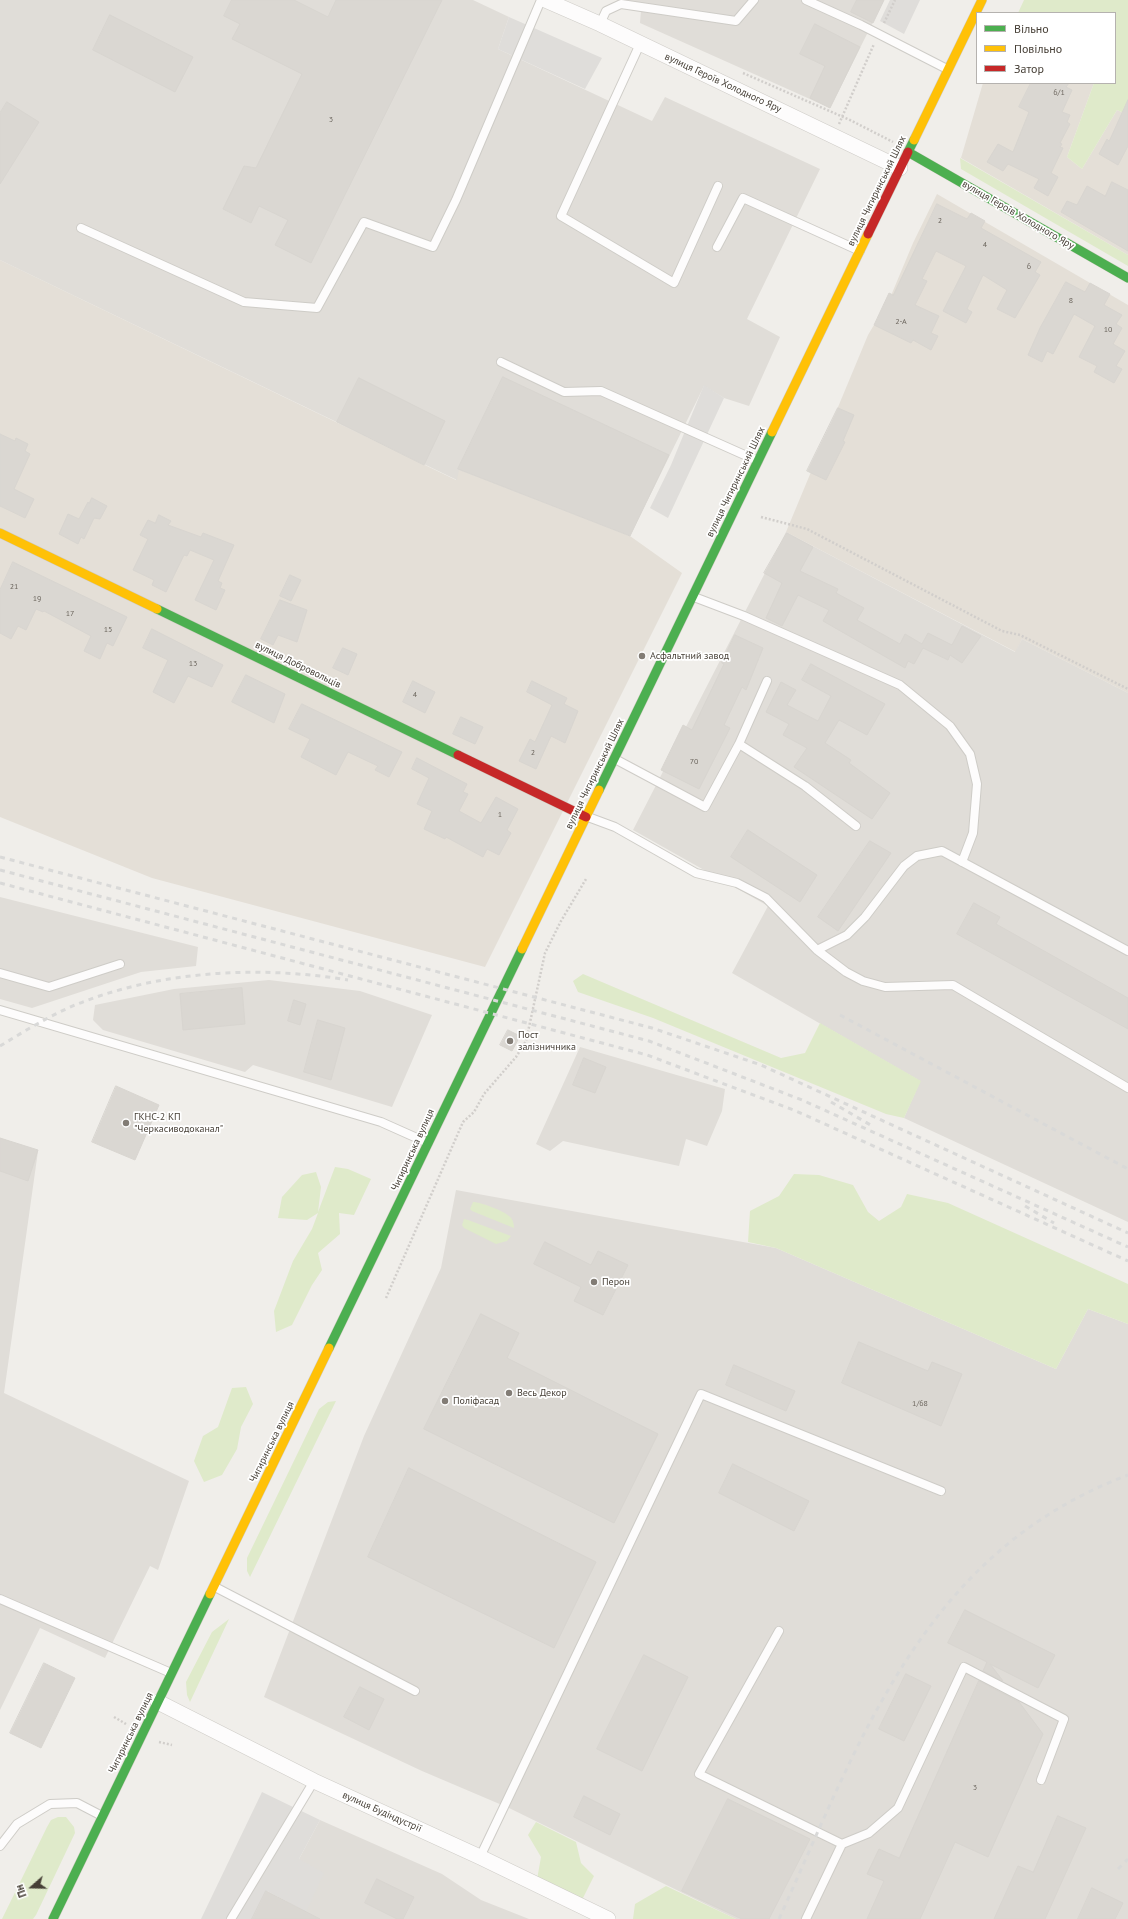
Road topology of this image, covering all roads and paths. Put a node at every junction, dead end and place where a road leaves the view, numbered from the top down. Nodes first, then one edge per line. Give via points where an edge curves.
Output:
1 (541, 0) edge
2 (545, 0) edge
3 (754, 0) edge
4 (806, 0) edge
5 (982, 0) edge
6 (976, 12) edge
7 (976, 12) edge
8 (600, 24) junction
9 (640, 44) junction
10 (948, 70) junction
11 (741, 73) dead end
12 (854, 86) dead end
13 (842, 117) junction
14 (835, 135) junction
15 (908, 152) junction
16 (900, 168) junction
17 (718, 186) dead end
18 (81, 228) dead end
19 (717, 247) dead end
20 (860, 251) junction
21 (1128, 278) edge
22 (501, 362) dead end
23 (758, 462) junction
24 (761, 517) dead end
25 (0, 533) edge
26 (693, 597) junction
27 (767, 681) dead end
28 (1128, 689) edge
29 (739, 744) junction
30 (615, 759) junction
31 (586, 817) junction
32 (856, 826) dead end
33 (962, 862) junction
34 (586, 879) dead end
35 (817, 950) junction
36 (1128, 951) edge
37 (120, 964) dead end
38 (0, 973) edge
39 (511, 974) joint
40 (0, 1010) edge
41 (1128, 1088) edge
42 (428, 1143) junction
43 (386, 1298) dead end
44 (941, 1491) dead end
45 (214, 1587) junction
46 (0, 1599) edge
47 (779, 1630) dead end
48 (172, 1674) junction
49 (415, 1691) dead end
50 (158, 1702) junction
51 (114, 1718) dead end
52 (128, 1726) dead end
53 (158, 1742) dead end
54 (172, 1745) dead end
55 (1040, 1780) dead end
56 (314, 1782) junction
57 (103, 1816) junction
58 (842, 1844) junction
59 (0, 1846) edge
60 (480, 1857) junction
61 (57, 1918) edge
62 (231, 1919) edge
63 (608, 1919) edge
64 (806, 1919) edge

1 - 18 lane via 456,200 433,246 364,222 317,308 244,302
2 - 8 street, вулиця Героїв Холодного Яру
3 - 8 lane via 736,21 621,4 606,11
4 - 10 lane
5 - 7 main road, вулиця Чигиринський Шлях
6 - 10 main road, вулиця Чигиринський Шлях
8 - 9 street, вулиця Героїв Холодного Яру
9 - 14 street, вулиця Героїв Холодного Яру
9 - 17 lane via 561,216 674,283
10 - 15 main road, вулиця Чигиринський Шлях
11 - 13 path
12 - 13 path
13 - 14 path
13 - 15 path via 894,142
14 - 16 street, вулиця Героїв Холодного Яру
15 - 16 main road, вулиця Чигиринський Шлях
15 - 21 main road, вулиця Героїв Холодного Яру
16 - 20 main road, вулиця Чигиринський Шлях
19 - 20 lane via 743,198
20 - 23 main road, вулиця Чигиринський Шлях
22 - 23 lane via 564,392 601,391
23 - 26 main road, вулиця Чигиринський Шлях
24 - 28 path via 807,529 1002,631 1020,634
25 - 31 main road, вулиця Добровольців
26 - 30 main road, вулиця Чигиринський Шлях
26 - 33 lane via 744,616 900,685 950,726 970,754 977,784 973,833
27 - 29 lane
29 - 30 lane via 705,807
29 - 32 lane via 805,786
30 - 31 main road, вулиця Чигиринський Шлях
31 - 35 lane via 615,827 696,873 737,882 766,898
31 - 39 main road, вулиця Чигиринський Шлях
33 - 35 lane via 942,851 918,856 904,866 865,917 847,935
33 - 36 lane
34 - 43 path via 545,953 526,1041 516,1057 484,1094 474,1112 463,1122
35 - 41 lane via 846,972 863,981 885,986 953,985
37 - 38 lane via 49,987
39 - 42 main road, Чигиринська вулиця
40 - 42 lane via 381,1122
42 - 45 main road, Чигиринська вулиця
44 - 60 lane via 701,1394
45 - 48 main road, Чигиринська вулиця
45 - 49 lane
46 - 48 lane
47 - 58 lane via 699,1774
48 - 50 main road, Чигиринська вулиця
50 - 56 street, вулиця Будіндустрії
50 - 57 main road, Чигиринська вулиця
51 - 52 path
53 - 54 path
55 - 58 lane via 1064,1719 964,1667 898,1808 869,1833
56 - 60 street, вулиця Будіндустрії
56 - 62 lane
57 - 59 lane via 77,1803 50,1804 17,1824
57 - 61 main road, Чигиринська вулиця
58 - 64 lane
60 - 63 street, вулиця Будіндустрії

